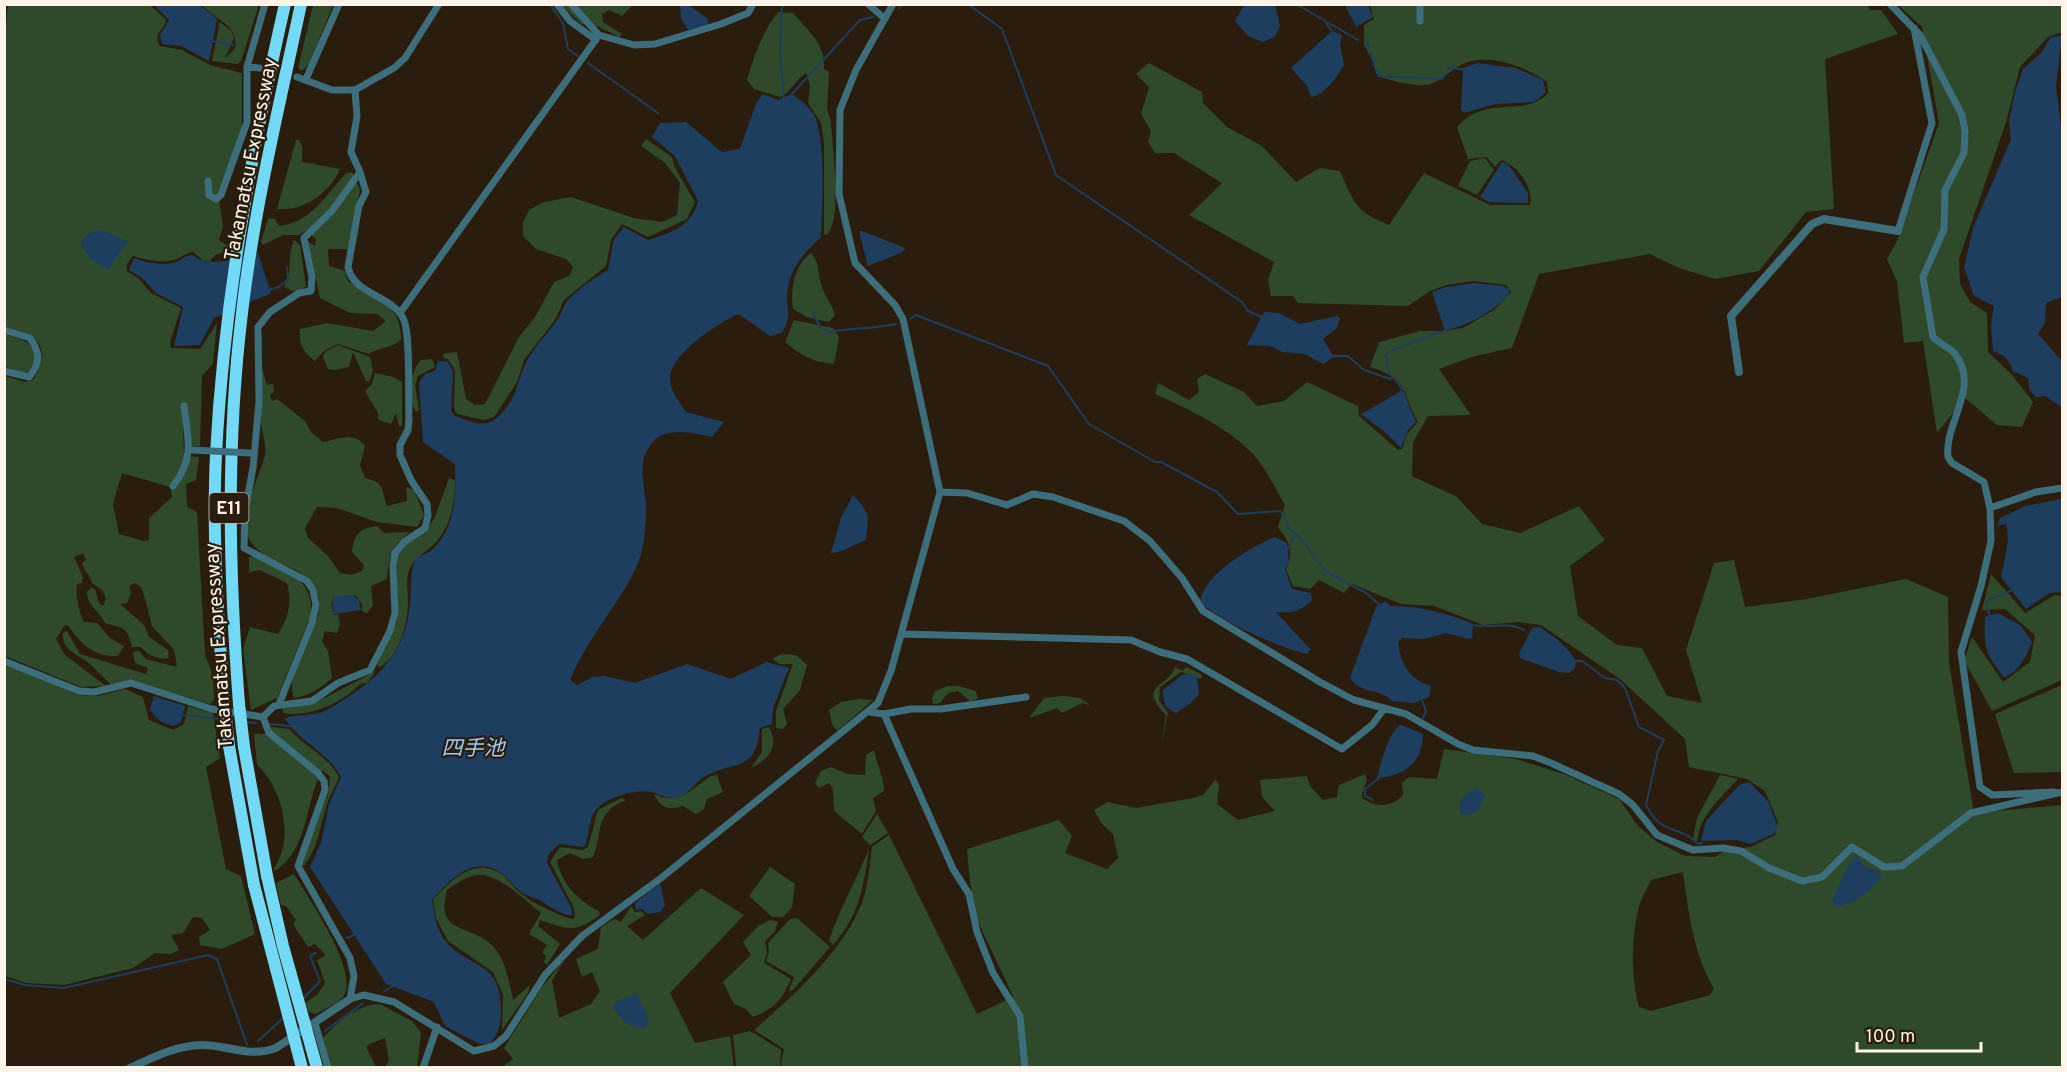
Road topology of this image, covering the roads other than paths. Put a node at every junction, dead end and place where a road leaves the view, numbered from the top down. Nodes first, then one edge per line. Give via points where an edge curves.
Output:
1 (264, 4) edge
2 (285, 4) edge
3 (301, 4) edge
4 (339, 4) edge
5 (439, 4) edge
6 (557, 4) edge
7 (571, 4) edge
8 (753, 4) edge
9 (868, 4) edge
10 (893, 4) edge
11 (1420, 4) edge
12 (1890, 4) edge
13 (885, 19) junction
14 (1420, 21) dead end
15 (1914, 26) junction
16 (598, 38) junction
17 (247, 67) junction
18 (259, 69) tunnel mouth
19 (297, 77) tunnel mouth
20 (306, 79) junction
21 (355, 90) junction
22 (360, 172) junction
23 (208, 181) dead end
24 (1898, 231) joint
25 (400, 314) junction
26 (4, 330) edge
27 (4, 371) edge
28 (1739, 372) dead end
29 (184, 405) dead end
30 (191, 450) junction
31 (252, 453) junction
32 (174, 486) dead end
33 (2062, 488) edge
34 (940, 492) junction
35 (1990, 508) junction
36 (902, 634) junction
37 (4, 661) edge
38 (1026, 697) dead end
39 (279, 704) junction
40 (1384, 709) junction
41 (869, 712) junction
42 (884, 714) junction
43 (263, 717) junction
44 (2062, 792) edge
45 (350, 999) junction
46 (315, 1023) junction
47 (436, 1027) junction
48 (130, 1068) edge
49 (302, 1068) edge
50 (317, 1068) edge
51 (328, 1068) edge
52 (423, 1068) edge
53 (1025, 1068) edge

1 - 17 street
2 - 49 highway, Takamatsu Expressway / E11, bridge via 235,254 216,455 215,524 229,746 254,885
3 - 50 highway, Takamatsu Expressway / E11, bridge via 250,252 231,445 229,525 244,747 267,876
4 - 20 street
5 - 21 street via 405,58
6 - 16 street via 570,21
7 - 16 street
8 - 16 street via 740,17 655,44 634,45
9 - 13 street
10 - 13 street
11 - 14 street
12 - 15 street
13 - 34 street via 846,90 840,110 839,194 855,263 895,305 903,319
15 - 24 street via 1932,123
15 - 35 street via 1962,115 1965,131 1964,153 1945,190 1944,229 1923,277 1933,337 1955,354 1964,382 1965,394 1949,433 1948,457 1984,482
16 - 25 street
17 - 18 street
17 - 23 street via 247,122 216,199 208,195
19 - 20 street
20 - 21 street via 332,90
21 - 22 street via 357,116 351,152
22 - 25 street via 366,192 359,206 348,267 350,276
22 - 31 street via 332,211 304,238 311,291 299,293 270,312 258,327 259,402
24 - 28 street via 1824,219 1812,224 1731,316
25 - 39 street via 406,330 409,419 400,455 427,504 425,528 395,553 395,613 370,670 338,683 312,701
26 - 27 street via 30,338 39,354 29,376
29 - 30 street
30 - 31 street, bridge
30 - 32 street
31 - 39 street via 243,548 307,581 316,605
33 - 35 street via 2036,492
34 - 36 street
34 - 40 street via 968,492 1007,506 1033,494 1053,497 1124,521 1150,541 1182,578 1203,612 1343,695
35 - 44 street via 1987,563 1961,652 1980,788 1992,795
36 - 40 street via 1131,640 1187,659 1342,749 1372,726
36 - 41 street via 885,690
37 - 43 street via 79,691 94,692 131,683 212,710
38 - 42 street
39 - 43 street
40 - 44 street via 1406,714 1465,747 1533,756 1619,794 1658,836 1693,850 1741,851 1802,881 1830,872 1852,847 1884,867 1902,866 1971,813
41 - 42 street
41 - 47 street via 576,942 545,975 506,1036 494,1047 474,1051
42 - 53 street via 952,869 969,894 977,932 993,973 1020,1016
43 - 45 street via 269,733 324,781 325,790 297,866 350,958 354,976
45 - 46 street
45 - 47 street via 364,995 380,997
46 - 48 street via 264,1052 200,1045 168,1052
46 - 51 street
47 - 52 street

